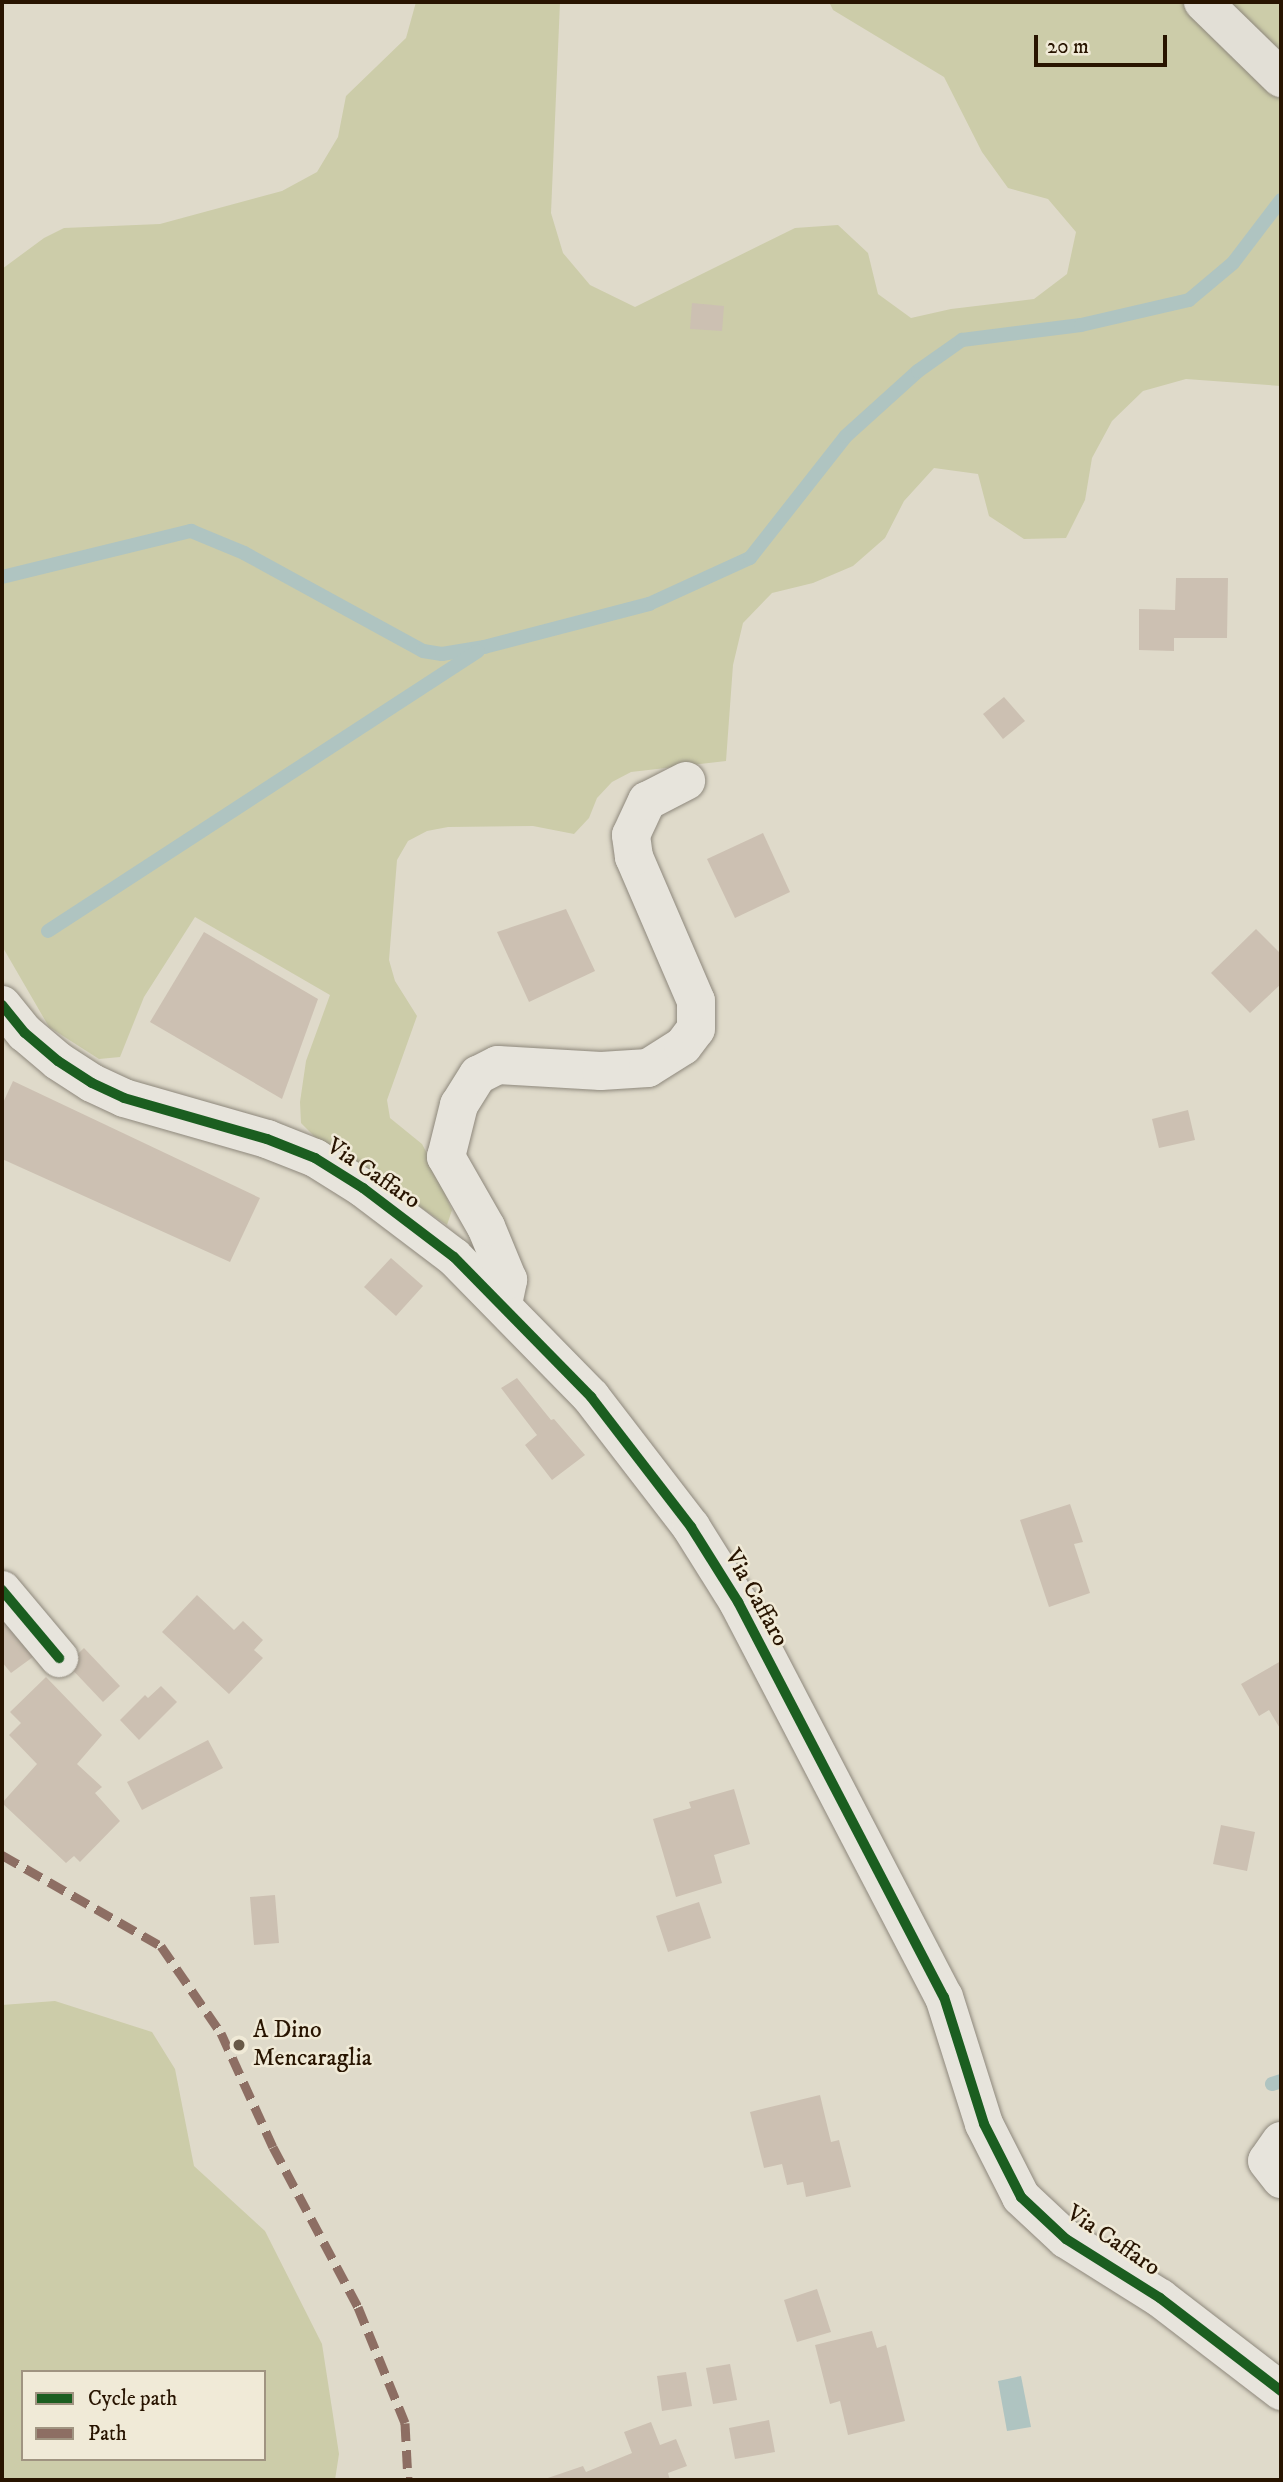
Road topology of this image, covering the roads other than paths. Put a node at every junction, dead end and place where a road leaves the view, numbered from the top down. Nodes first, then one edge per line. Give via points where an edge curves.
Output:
1 (1203, 2) edge
2 (1281, 78) edge
3 (687, 780) dead end
4 (2, 1005) edge
5 (503, 1304) junction
6 (2, 1590) edge
7 (59, 1658) dead end
8 (1281, 2141) edge
9 (1281, 2179) edge
10 (1281, 2391) edge

1 - 2 highway
3 - 5 street via 647,801 631,835 634,857 696,1001 696,1029 683,1046 648,1069 601,1072 498,1065 478,1075 458,1105 446,1157 486,1227 508,1280
4 - 5 street, Via Caffaro via 24,1033 92,1083 124,1098 267,1139 315,1158 454,1257
5 - 10 street, Via Caffaro via 591,1397 691,1527 738,1602 944,1997 984,2124 1021,2197 1066,2239 1160,2298
6 - 7 street
8 - 9 street via 1267,2161

